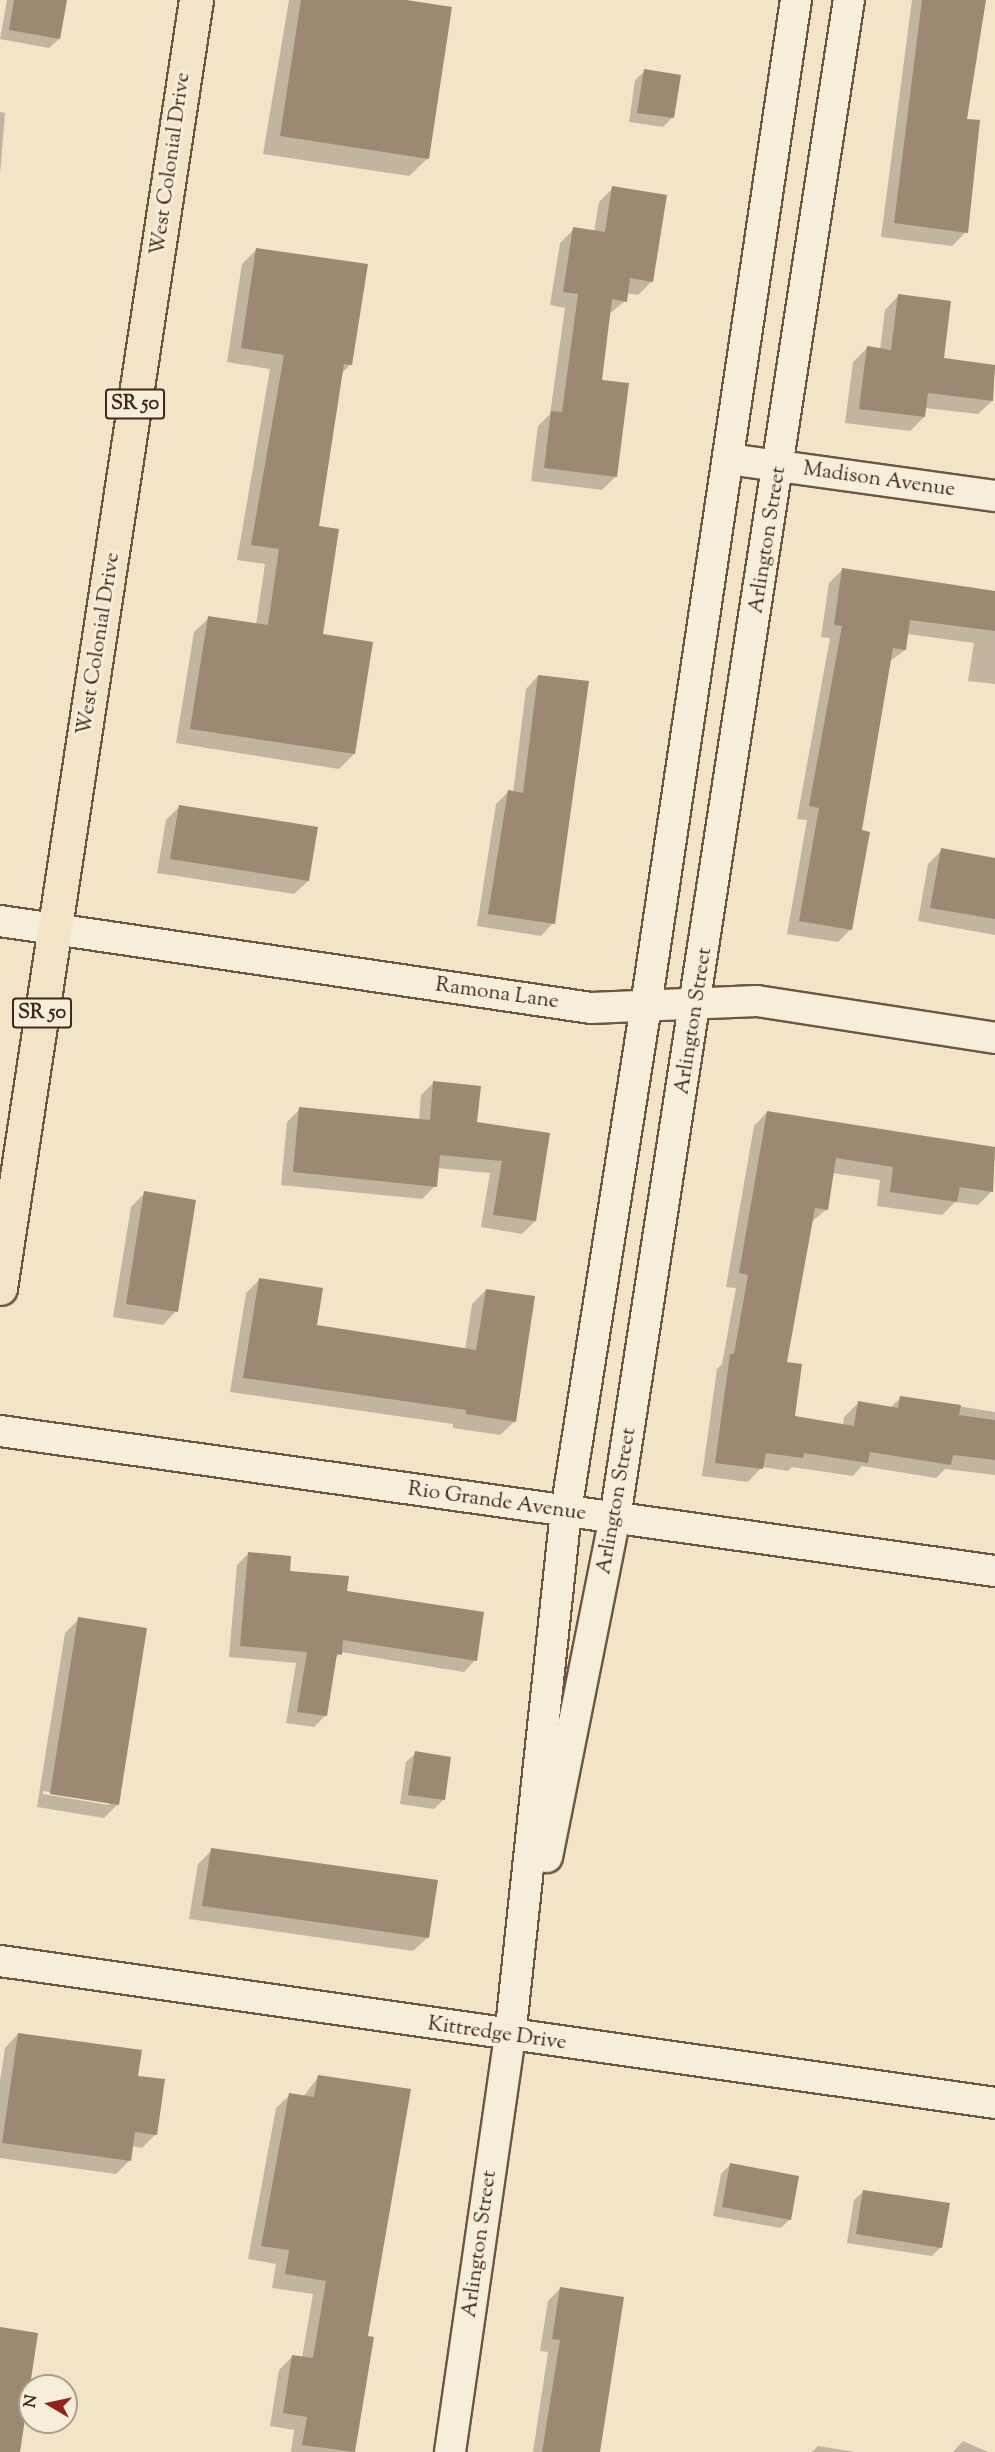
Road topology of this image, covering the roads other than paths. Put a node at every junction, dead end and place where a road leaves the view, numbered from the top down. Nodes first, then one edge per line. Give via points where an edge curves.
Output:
1 (196, 0) edge
2 (796, 0) edge
3 (849, 0) edge
4 (728, 459) junction
5 (779, 466) junction
6 (995, 496) edge
7 (0, 921) edge
8 (55, 931) junction
9 (697, 1004) junction
10 (646, 1006) junction
11 (995, 1038) edge
12 (0, 1288) edge
13 (0, 1431) edge
14 (566, 1511) junction
15 (615, 1518) junction
16 (995, 1571) edge
17 (0, 1961) edge
18 (510, 2037) junction
19 (995, 2103) edge
20 (450, 2452) edge

1 - 8 highway, West Colonial Drive / SR 50
2 - 4 street, Arlington Street
3 - 5 street, Arlington Street
4 - 5 street, Madison Avenue
4 - 10 street, Arlington Street
5 - 6 street, Madison Avenue
5 - 9 street, Arlington Street
7 - 8 street, Ramona Lane
8 - 10 street, Ramona Lane via 591,1008
8 - 12 highway, West Colonial Drive / SR 50
9 - 10 street, Ramona Lane
9 - 11 street, Ramona Lane via 757,1001
9 - 15 street, Arlington Street
10 - 14 street, Arlington Street
13 - 14 street, Rio Grande Avenue
14 - 15 street, Rio Grande Avenue
14 - 18 street, Arlington Street
15 - 16 street, Rio Grande Avenue
15 - 18 street, Arlington Street
17 - 18 street, Kittredge Drive
18 - 19 street, Kittredge Drive
18 - 20 street, Arlington Street

